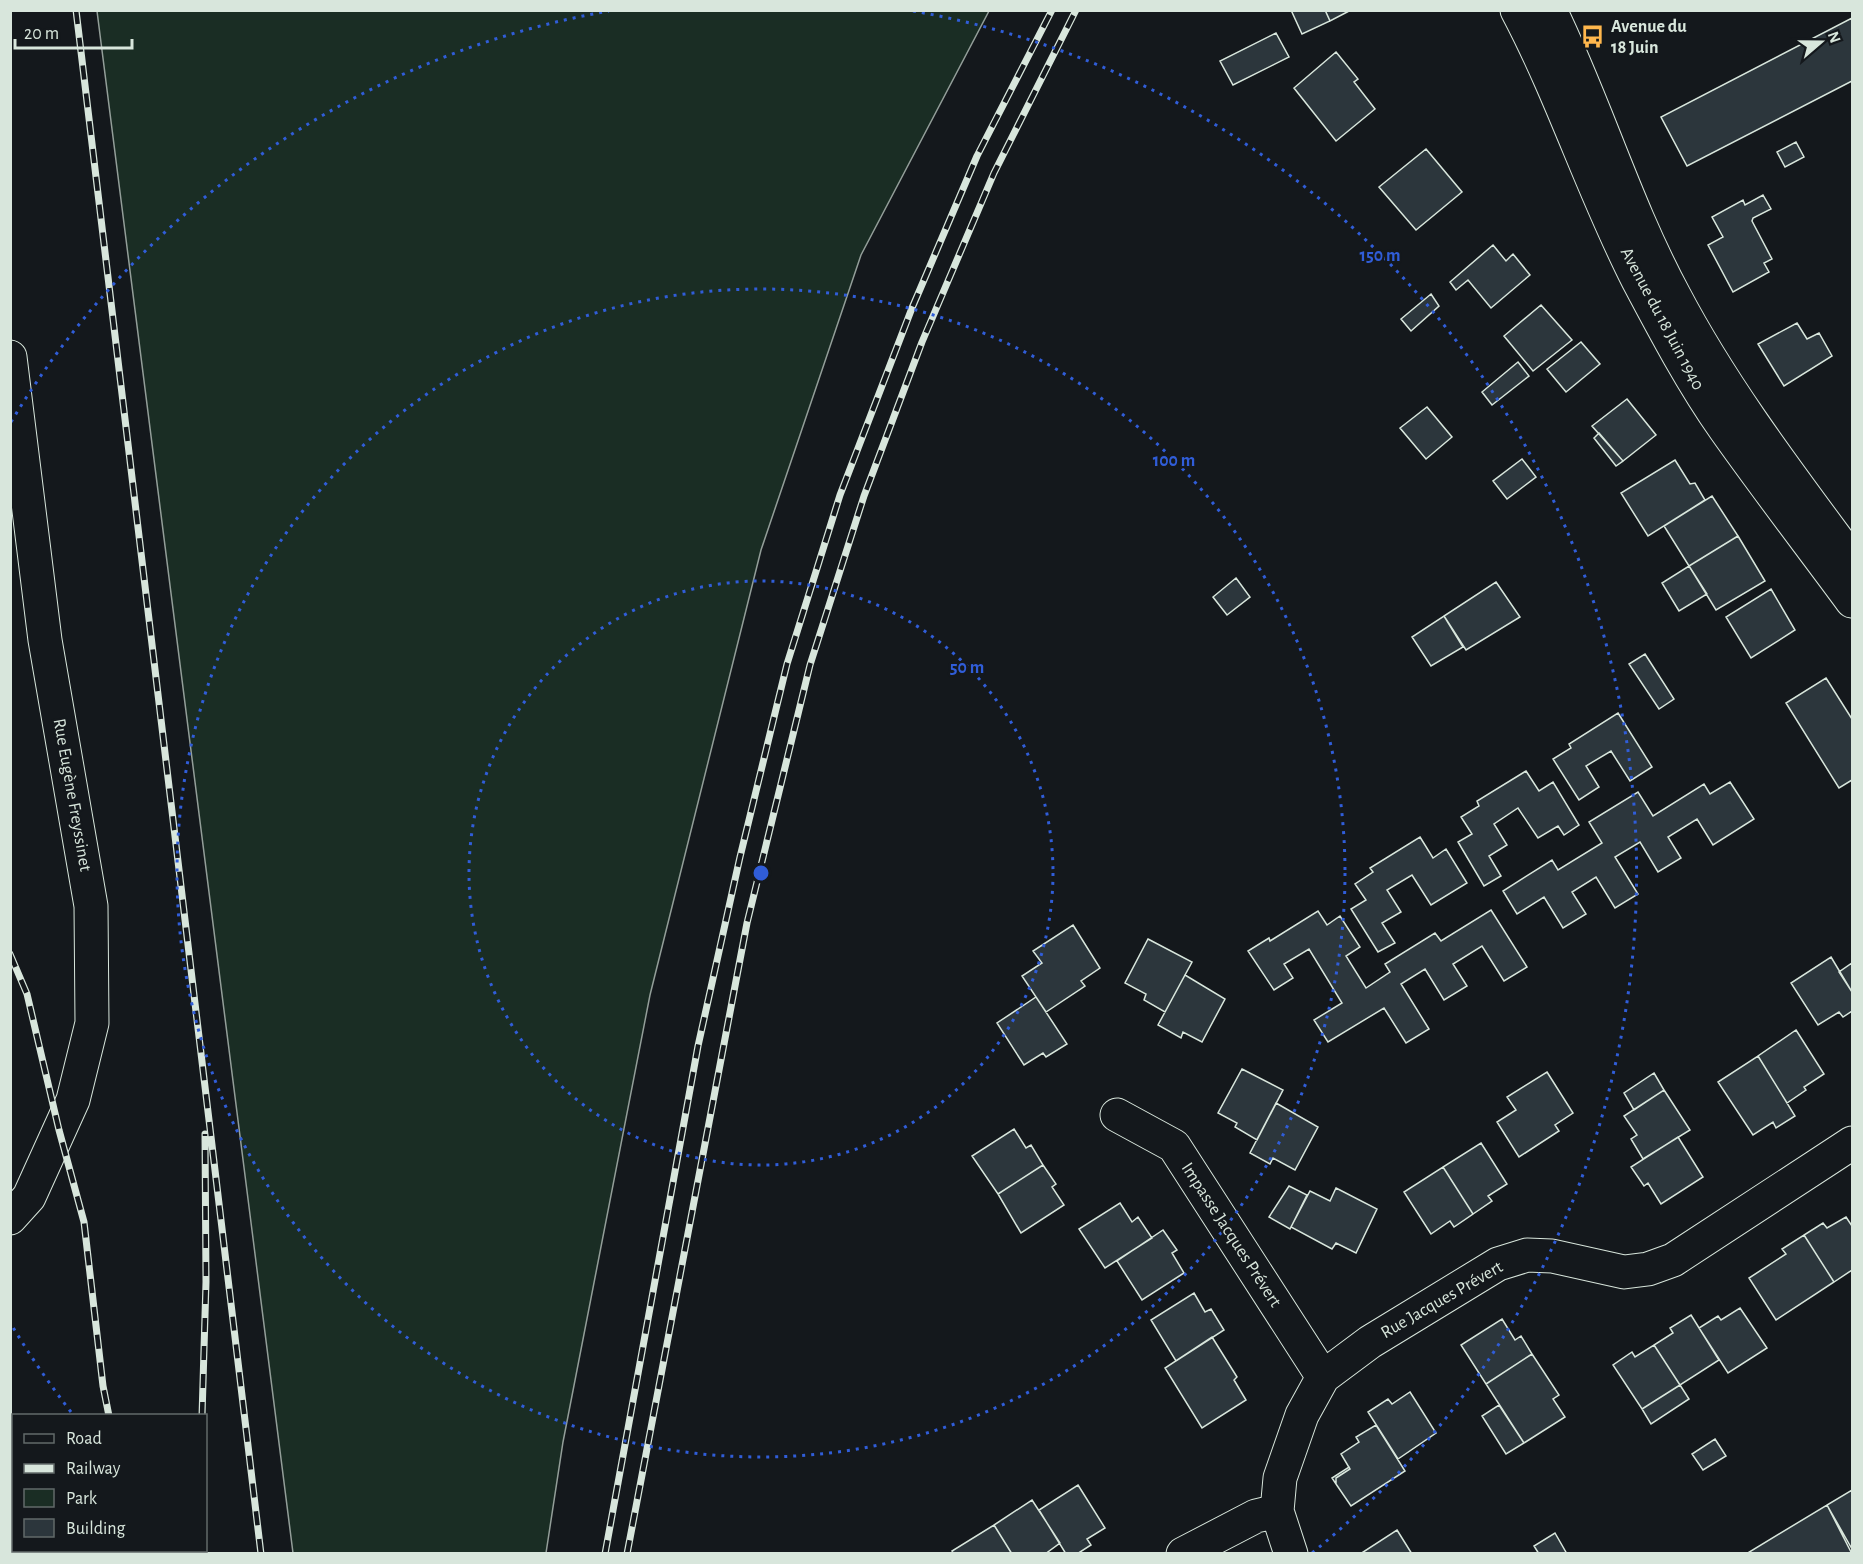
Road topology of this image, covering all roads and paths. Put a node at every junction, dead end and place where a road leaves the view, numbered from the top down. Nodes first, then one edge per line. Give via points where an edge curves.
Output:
1 (1517, 10) edge
2 (1550, 10) edge
3 (10, 357) edge
4 (1852, 560) edge
5 (1852, 601) edge
6 (1117, 1115) dead end
7 (1852, 1143) edge
8 (10, 1218) edge
9 (1323, 1377) junction
10 (1277, 1512) junction
11 (1183, 1554) edge
12 (1291, 1554) edge

1 - 5 street, Avenue du 18 Juin 1940 via 1637,278 1681,360 1724,428
2 - 4 street, Avenue du 18 Juin 1940 via 1674,297 1716,366
3 - 8 street, Rue Eugène Freyssinet via 45,639 92,906 92,1023 73,1100 29,1197
6 - 9 street, Impasse Jacques Prévert via 1174,1146
7 - 9 street, Rue Jacques Prévert via 1672,1260 1624,1272 1552,1256 1527,1256 1498,1264 1370,1342
9 - 10 street, Rue Jacques Prévert via 1302,1415 1280,1478
10 - 11 street via 1256,1516
10 - 12 street

